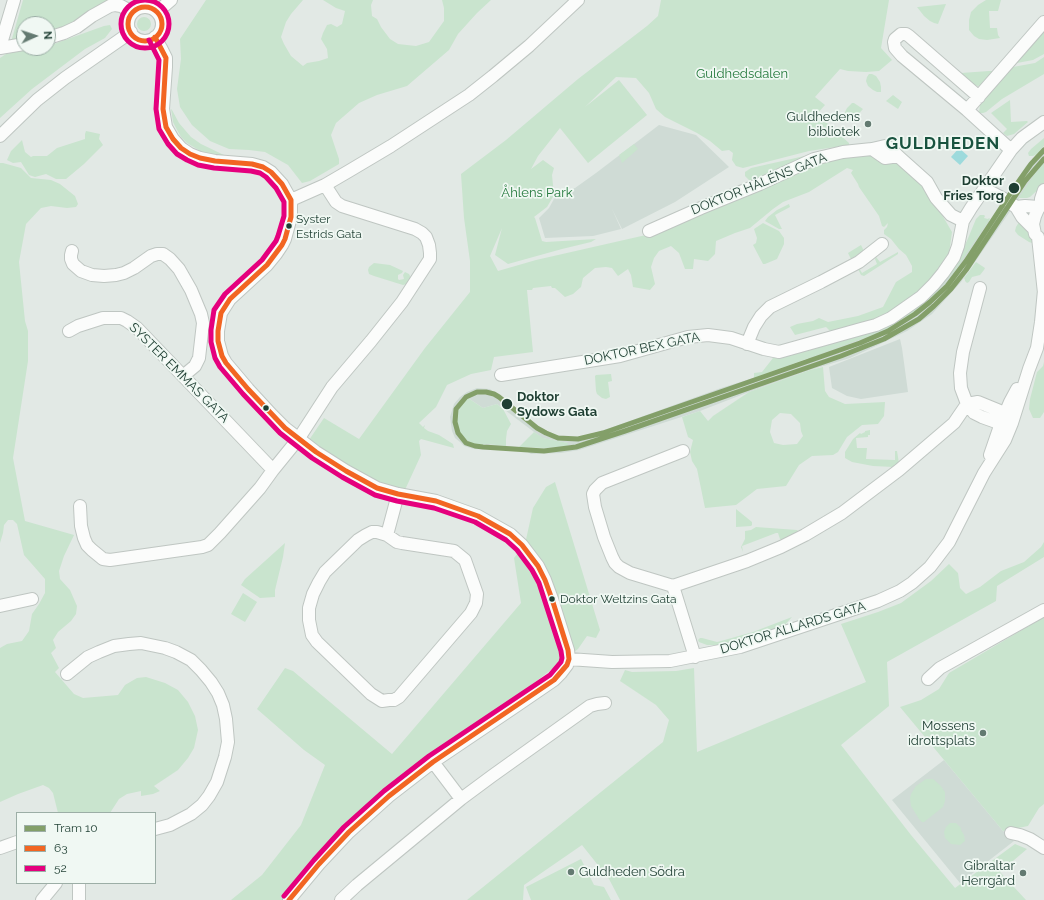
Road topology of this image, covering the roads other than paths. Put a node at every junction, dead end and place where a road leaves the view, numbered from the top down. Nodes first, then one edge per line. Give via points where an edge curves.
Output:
1 (14, 0) edge
2 (171, 0) edge
3 (578, 0) edge
4 (132, 12) junction
5 (157, 12) junction
6 (1044, 22) edge
7 (130, 32) junction
8 (56, 36) edge
9 (155, 37) junction
10 (16, 45) edge
11 (0, 48) edge
12 (979, 97) junction
13 (967, 110) junction
14 (1044, 122) edge
15 (0, 136) edge
16 (1011, 150) junction
17 (325, 185) junction
18 (985, 188) junction
19 (1044, 190) edge
20 (291, 200) junction
21 (1041, 206) edge
22 (1016, 207) junction
23 (963, 221) junction
24 (649, 231) dead end
25 (1038, 236) edge
26 (882, 244) dead end
27 (72, 251) dead end
28 (980, 288) dead end
29 (1044, 291) edge
30 (69, 331) dead end
31 (748, 344) junction
32 (501, 374) dead end
33 (183, 376) junction
34 (967, 404) junction
35 (1006, 420) junction
36 (299, 438) junction
37 (683, 451) dead end
38 (273, 470) junction
39 (398, 494) junction
40 (80, 506) dead end
41 (386, 535) junction
42 (673, 586) junction
43 (32, 599) dead end
44 (0, 606) edge
45 (1044, 610) edge
46 (695, 657) junction
47 (569, 659) junction
48 (67, 674) dead end
49 (928, 679) dead end
50 (605, 704) dead end
51 (433, 762) junction
52 (461, 799) junction
53 (156, 829) edge
54 (1011, 834) dead end
55 (16, 842) edge
56 (0, 848) edge
57 (1044, 848) edge
58 (55, 884) edge
59 (79, 884) edge
60 (42, 900) edge
61 (79, 900) edge
62 (289, 900) edge
63 (342, 900) edge

1 - 11 street
2 - 5 street
3 - 17 street via 525,49 468,95 391,146
4 - 5 street via 145,7
4 - 7 street via 128,23
4 - 8 street via 121,6 110,6 77,27
5 - 9 street via 161,25
6 - 12 street
7 - 9 street via 142,40
7 - 15 street via 37,100
9 - 20 street via 166,58 163,109 166,127 173,139 181,148 200,158 263,167 282,184
10 - 11 street
12 - 13 street
12 - 13 street via 909,36 903,34 896,37 894,44 898,51
13 - 16 street
14 - 16 street via 1022,138
16 - 18 street
17 - 20 street
17 - 36 street via 342,206 422,233 429,245 430,259 402,302 332,387
18 - 22 street
18 - 23 street
19 - 21 street, DOKTOR ALLARDS GATA
20 - 36 street via 290,222 282,245 267,265 230,298 221,313 218,331 226,363 265,408
21 - 22 street
21 - 25 street, DOKTOR ALLARDS GATA via 1034,220
22 - 25 street
23 - 24 street, DOKTOR HÅLÉNS GATA via 951,214 936,198 927,182 899,157 885,158 872,149 814,159
23 - 31 street, DOKTOR BEX GATA via 954,257 943,274 921,297 891,318 876,325 785,351 772,351
25 - 29 street, DOKTOR ALLARDS GATA
26 - 31 street via 859,262 770,307 754,327
27 - 33 street via 70,255 73,264 81,271 104,276 124,273 157,254 163,254 170,259 191,290 203,323 199,358 195,366
28 - 34 street via 961,366 960,383
29 - 35 street, DOKTOR ALLARDS GATA via 1036,348
30 - 33 street, SYSTER EMMAS GATA via 104,318 121,318 137,328
31 - 32 street, DOKTOR BEX GATA via 731,338 696,336 620,356
33 - 38 street, SYSTER EMMAS GATA
34 - 35 street via 978,415 996,422
34 - 42 street via 950,427 842,513 781,547
35 - 46 street, DOKTOR ALLARDS GATA via 957,527 930,567 912,583 878,601 740,647
36 - 38 street
36 - 39 street via 355,476 377,488
37 - 42 street via 602,483 593,494 604,537 615,563 630,573
38 - 40 street via 212,541 202,547 103,559 87,545 81,526
39 - 41 street
39 - 47 street via 436,502 478,516 510,534 522,545 545,580 567,644
41 - 41 street via 377,532 366,535 325,572 309,608 309,620 312,635 317,642 371,694 378,699 394,700 471,613 477,594 465,560 454,551 397,542
42 - 46 street
43 - 44 street
45 - 49 street via 940,668
46 - 47 street, DOKTOR ALLARDS GATA via 670,662
47 - 51 street via 554,680
48 - 53 street via 88,657 114,646 146,644 176,652 190,660 202,670 218,693 226,718 228,742 217,782 202,806 170,825
50 - 52 street via 590,706
51 - 52 street
51 - 62 street via 389,796 349,832
52 - 63 street
54 - 57 street via 1020,835
55 - 56 street
58 - 60 street
59 - 61 street

